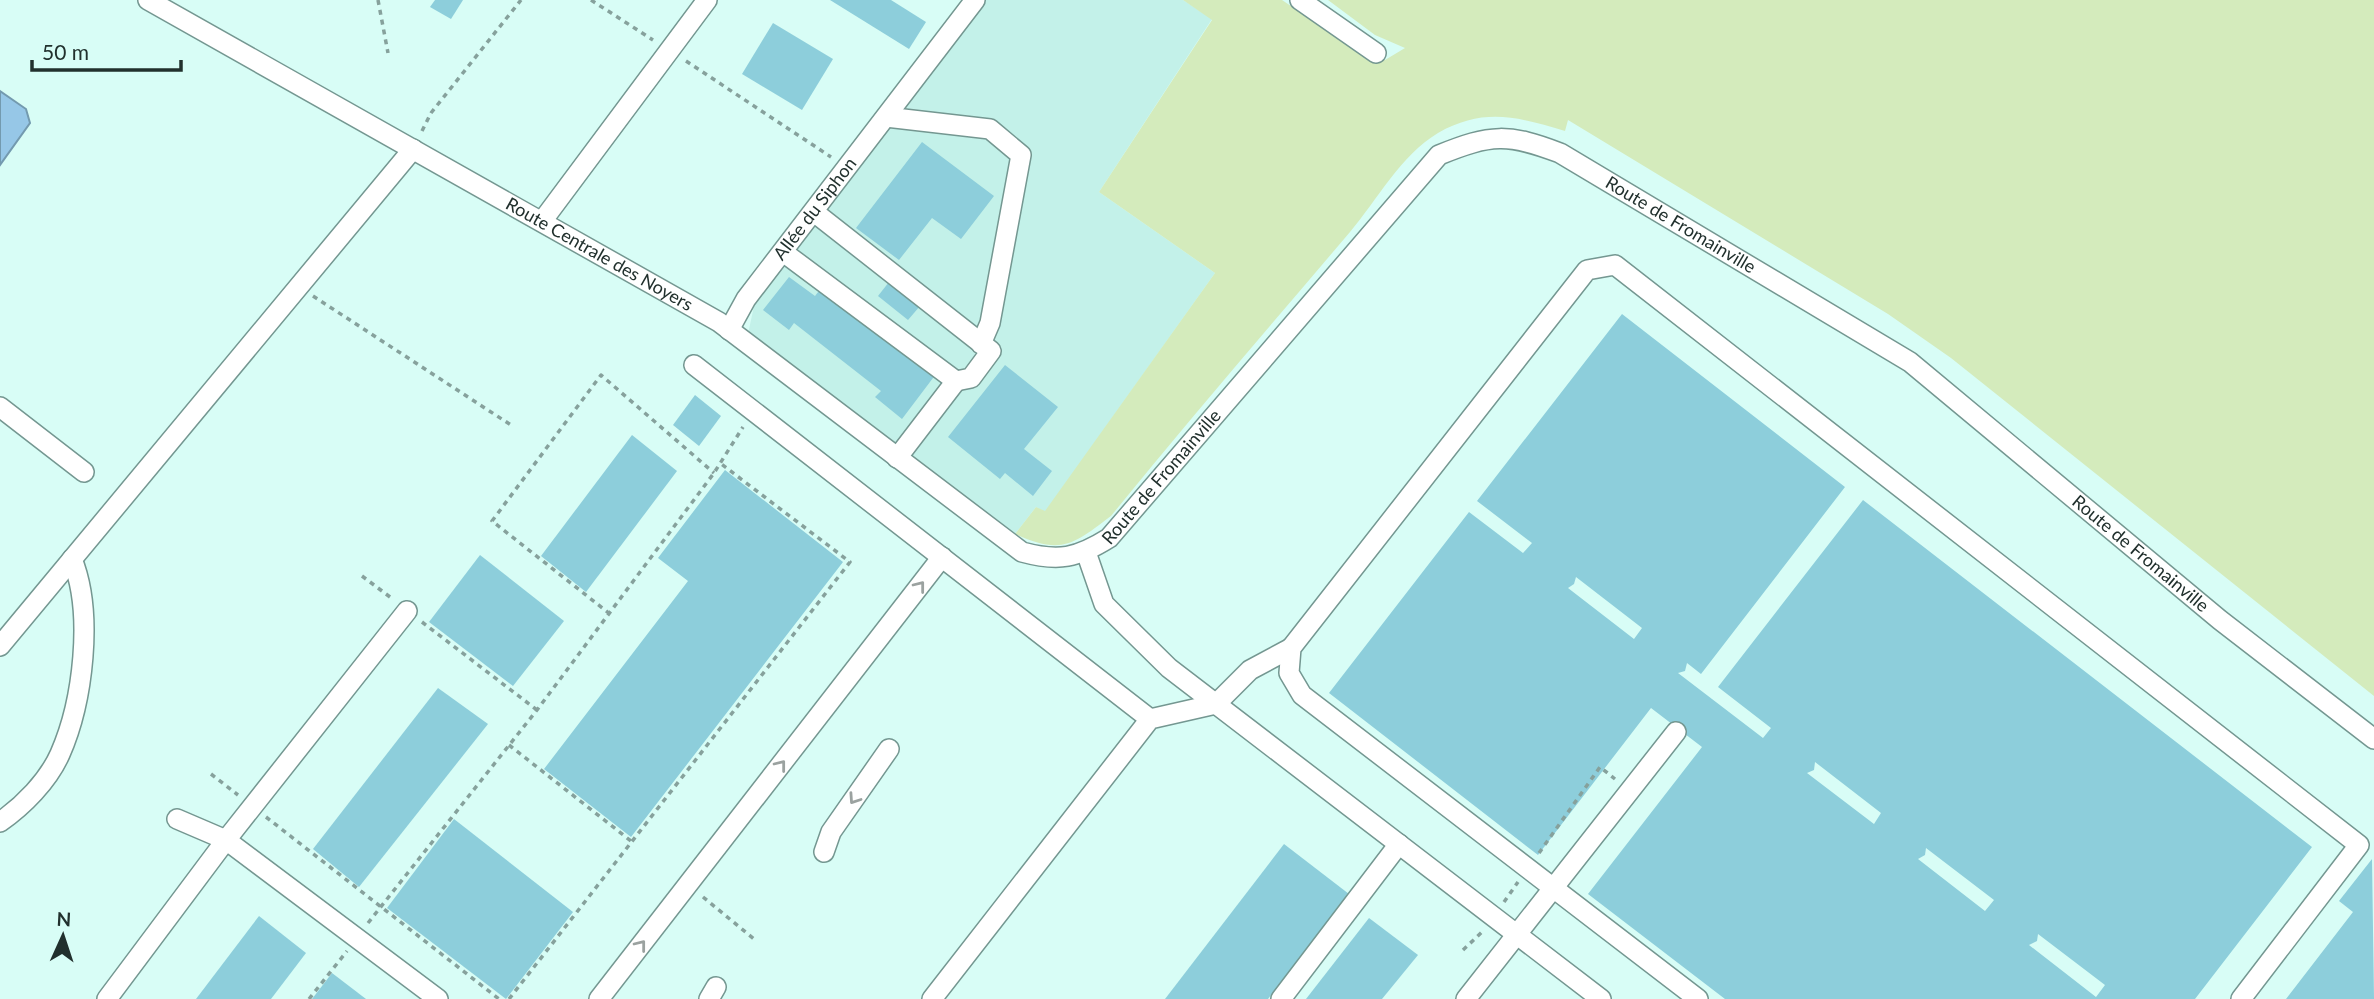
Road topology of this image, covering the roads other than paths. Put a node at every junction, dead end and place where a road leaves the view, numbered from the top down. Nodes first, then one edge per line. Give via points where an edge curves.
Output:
1 (148, 0) edge
2 (707, 0) edge
3 (975, 0) edge
4 (1300, 0) edge
5 (1376, 53) dead end
6 (886, 117) junction
7 (413, 149) junction
8 (814, 212) junction
9 (543, 220) junction
10 (783, 252) junction
11 (729, 330) junction
12 (981, 344) junction
13 (694, 365) dead end
14 (956, 381) junction
15 (0, 407) edge
16 (897, 458) junction
17 (84, 472) dead end
18 (1022, 552) joint
19 (1086, 552) junction
20 (942, 557) junction
21 (72, 559) junction
22 (407, 611) road end
23 (0, 646) edge
24 (1291, 648) junction
25 (1216, 704) junction
26 (1150, 719) junction
27 (1676, 732) dead end
28 (2374, 739) edge
29 (889, 749) dead end
30 (177, 819) dead end
31 (0, 822) edge
32 (226, 839) junction
33 (1399, 844) junction
34 (824, 852) dead end
35 (1554, 888) junction
36 (1517, 934) junction
37 (107, 999) edge
38 (438, 999) edge
39 (599, 999) edge
40 (932, 999) edge
41 (1281, 999) edge
42 (1466, 999) edge
43 (1601, 999) edge
44 (1698, 999) edge
45 (2241, 999) edge

1 - 7 street, Route Centrale des Noyers
2 - 9 street
3 - 6 street, Allée du Siphon
4 - 5 street
6 - 8 street, Allée du Siphon
6 - 12 street via 990,129 1021,155 990,323
7 - 9 street, Route Centrale des Noyers
7 - 21 street
8 - 10 street, Allée du Siphon
8 - 12 street
9 - 11 street, Route Centrale des Noyers
10 - 11 street, Allée du Siphon via 746,299
10 - 14 street
11 - 16 street, Route Centrale des Noyers
12 - 14 street via 991,351 971,378
13 - 20 street
14 - 16 street
15 - 17 street
16 - 18 street, Route Centrale des Noyers
18 - 19 street, Route de Fromainville via 1048,559
19 - 25 street via 1104,604 1168,668
19 - 28 street, Route de Fromainville via 1109,538 1439,155 1479,139 1522,138 1560,153 1910,362 2220,621
20 - 26 street
39 -> 20 street
21 - 23 street
21 - 31 street via 84,618 72,719 59,757 23,806
22 - 32 street
24 - 25 street via 1250,670
24 - 35 street via 1289,674 1302,695
24 - 45 street via 1587,270 1615,265 2359,845
25 - 26 street
25 - 33 street
26 - 40 street
27 - 35 street
29 -> 34 street via 831,832
30 - 32 street
32 - 37 street
32 - 38 street
33 - 36 street
33 - 41 street
35 - 36 street
35 - 44 street
36 - 42 street
36 - 43 street

